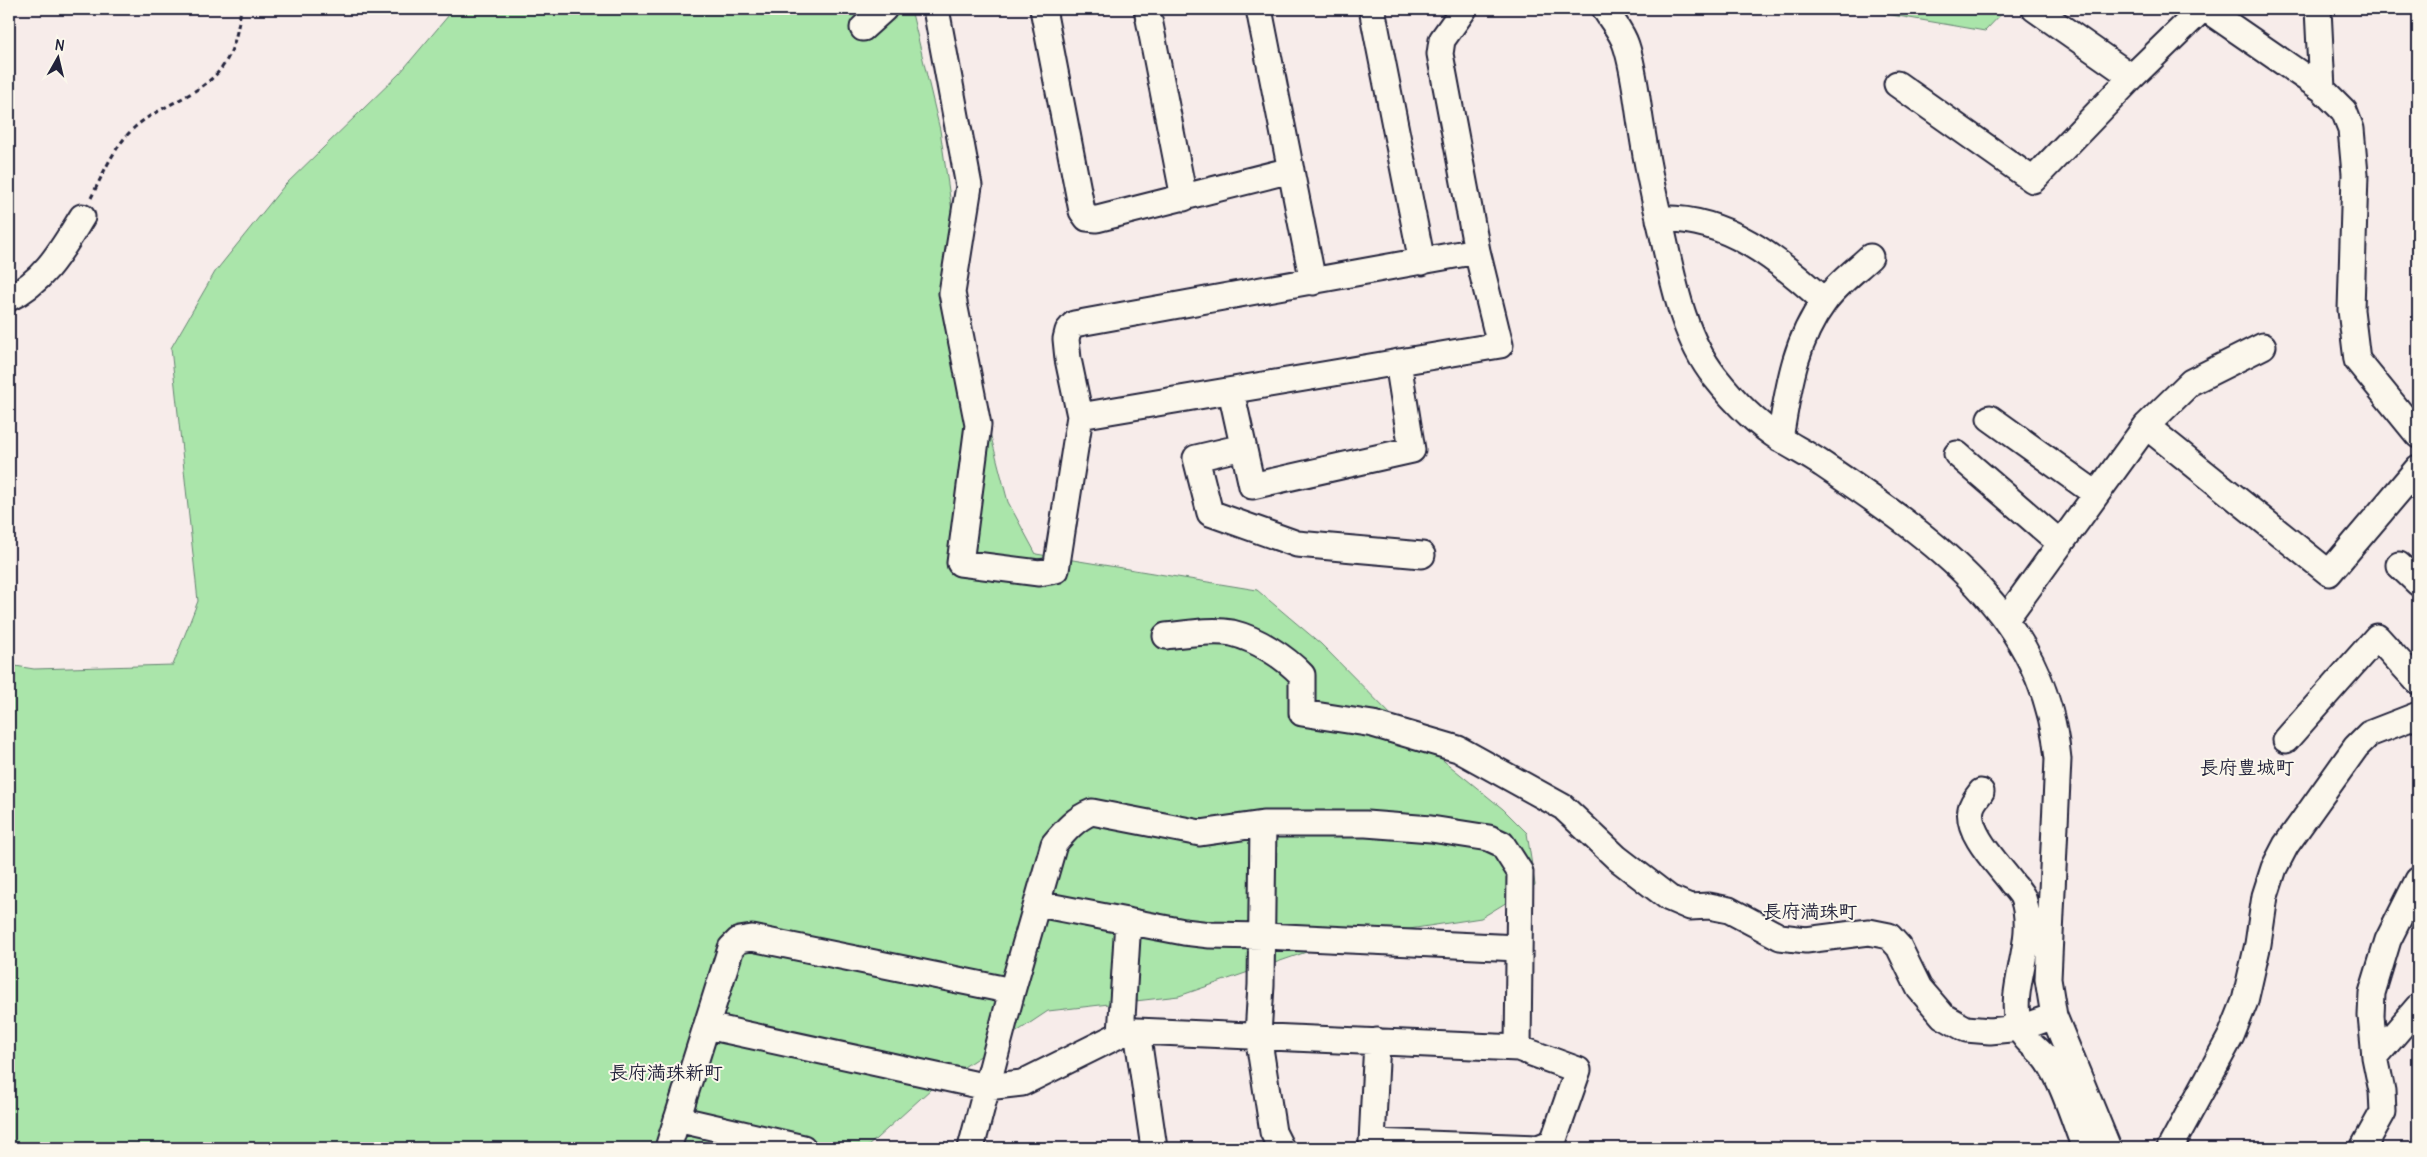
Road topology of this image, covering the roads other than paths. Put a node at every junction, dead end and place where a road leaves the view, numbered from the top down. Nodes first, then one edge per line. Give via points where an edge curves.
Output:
1 (884, 9) edge
2 (936, 9) edge
3 (1043, 9) edge
4 (1148, 9) edge
5 (1260, 9) edge
6 (1372, 9) edge
7 (1464, 9) edge
8 (1605, 9) edge
9 (2035, 9) edge
10 (2204, 9) edge
11 (2318, 9) edge
12 (863, 28) dead end
13 (2132, 77) junction
14 (1897, 84) dead end
15 (2322, 89) junction
16 (1291, 170) junction
17 (1184, 198) junction
18 (82, 217) road end
19 (1659, 218) junction
20 (1477, 251) junction
21 (1870, 257) dead end
22 (1422, 262) junction
23 (1313, 282) junction
24 (9, 298) edge
25 (1824, 301) junction
26 (2262, 346) dead end
27 (1398, 362) junction
28 (1231, 391) junction
29 (1080, 416) junction
30 (1990, 418) dead end
31 (2146, 426) junction
32 (2418, 435) edge
33 (1780, 439) junction
34 (1243, 447) junction
35 (1957, 454) dead end
36 (2418, 468) edge
37 (2096, 494) junction
38 (2060, 543) junction
39 (1422, 555) dead end
40 (2399, 565) dead end
41 (2418, 583) edge
42 (2006, 620) junction
43 (1166, 636) dead end
44 (2418, 682) edge
45 (2418, 717) edge
46 (2286, 740) dead end
47 (1981, 792) dead end
48 (1263, 824) junction
49 (2418, 880) edge
50 (1038, 904) junction
51 (1128, 921) junction
52 (1262, 936) junction
53 (1518, 948) junction
54 (1012, 991) junction
55 (2418, 1007) edge
56 (2054, 1016) junction
57 (707, 1026) junction
58 (2020, 1028) junction
59 (1129, 1032) junction
60 (1258, 1035) junction
61 (1377, 1041) junction
62 (1518, 1048) junction
63 (2375, 1057) junction
64 (987, 1087) junction
65 (677, 1119) junction
66 (668, 1148) edge
67 (803, 1148) edge
68 (971, 1148) edge
69 (1154, 1148) edge
70 (1282, 1148) edge
71 (2085, 1148) edge
72 (2108, 1148) edge
73 (2170, 1148) edge
74 (2363, 1148) edge

1 - 12 street
2 - 29 street via 969,186 952,293 978,425 960,564 1039,572 1056,570
3 - 17 street via 1082,211 1087,218 1098,219
4 - 17 street
5 - 16 street
6 - 22 street
7 - 20 street via 1442,40 1440,54
8 - 19 street via 1625,43
9 - 13 street
10 - 13 street
10 - 15 street
11 - 15 street
13 - 14 street via 2033,180
15 - 32 street via 2344,111 2351,128 2355,174 2350,310 2357,360
16 - 17 street
16 - 23 street
18 - 24 street via 42,275
19 - 25 street via 1688,219 1714,226 1740,239 1786,267
19 - 33 street via 1676,294 1702,360 1748,414
20 - 22 street
20 - 27 street via 1500,345
21 - 25 street
22 - 23 street
23 - 29 street via 1074,324 1066,339
25 - 33 street via 1801,341 1791,373
26 - 31 street via 2191,382
27 - 28 street
27 - 34 street via 1412,450 1252,486
28 - 29 street
28 - 34 street
30 - 37 street
31 - 36 street via 2329,573
31 - 37 street
33 - 42 street via 1915,530 1966,574
34 - 39 street via 1196,458 1210,513 1297,544
35 - 38 street
37 - 38 street
38 - 42 street
40 - 41 street
42 - 56 street via 2032,659 2055,729 2057,803 2048,979
43 - 58 street via 1232,633 1258,644 1291,663 1302,676 1302,713 1373,724 1458,749 1563,807 1617,858 1669,898 1690,907 1710,906 1729,910 1780,937 1806,940 1869,932 1888,936 1899,947 1919,988 1943,1016 1966,1029
44 - 46 street via 2376,637
45 - 73 street via 2368,734 2286,844 2265,896 2245,1001 2231,1036
47 - 58 street via 1971,807 1973,831 2022,897 2026,915 2026,950 2016,1014
48 - 50 street via 1200,833 1092,812 1065,830 1054,844
48 - 52 street
48 - 53 street via 1366,824 1431,829 1489,838 1502,844 1520,872
49 - 63 street via 2388,940 2372,993
50 - 51 street
50 - 54 street
51 - 52 street via 1184,932
51 - 59 street
52 - 53 street
52 - 60 street
53 - 62 street
54 - 57 street via 752,938 739,940 731,948
54 - 64 street
55 - 63 street
56 - 58 street
56 - 72 street
57 - 64 street
57 - 65 street
58 - 71 street via 2030,1044 2048,1060
59 - 60 street
59 - 64 street via 1022,1083
59 - 69 street
60 - 61 street
60 - 70 street via 1272,1124
61 - 62 street
61 - 62 street via 1372,1142 1538,1148 1553,1142 1578,1070
63 - 74 street via 2383,1112
64 - 68 street
65 - 66 street
65 - 67 street

